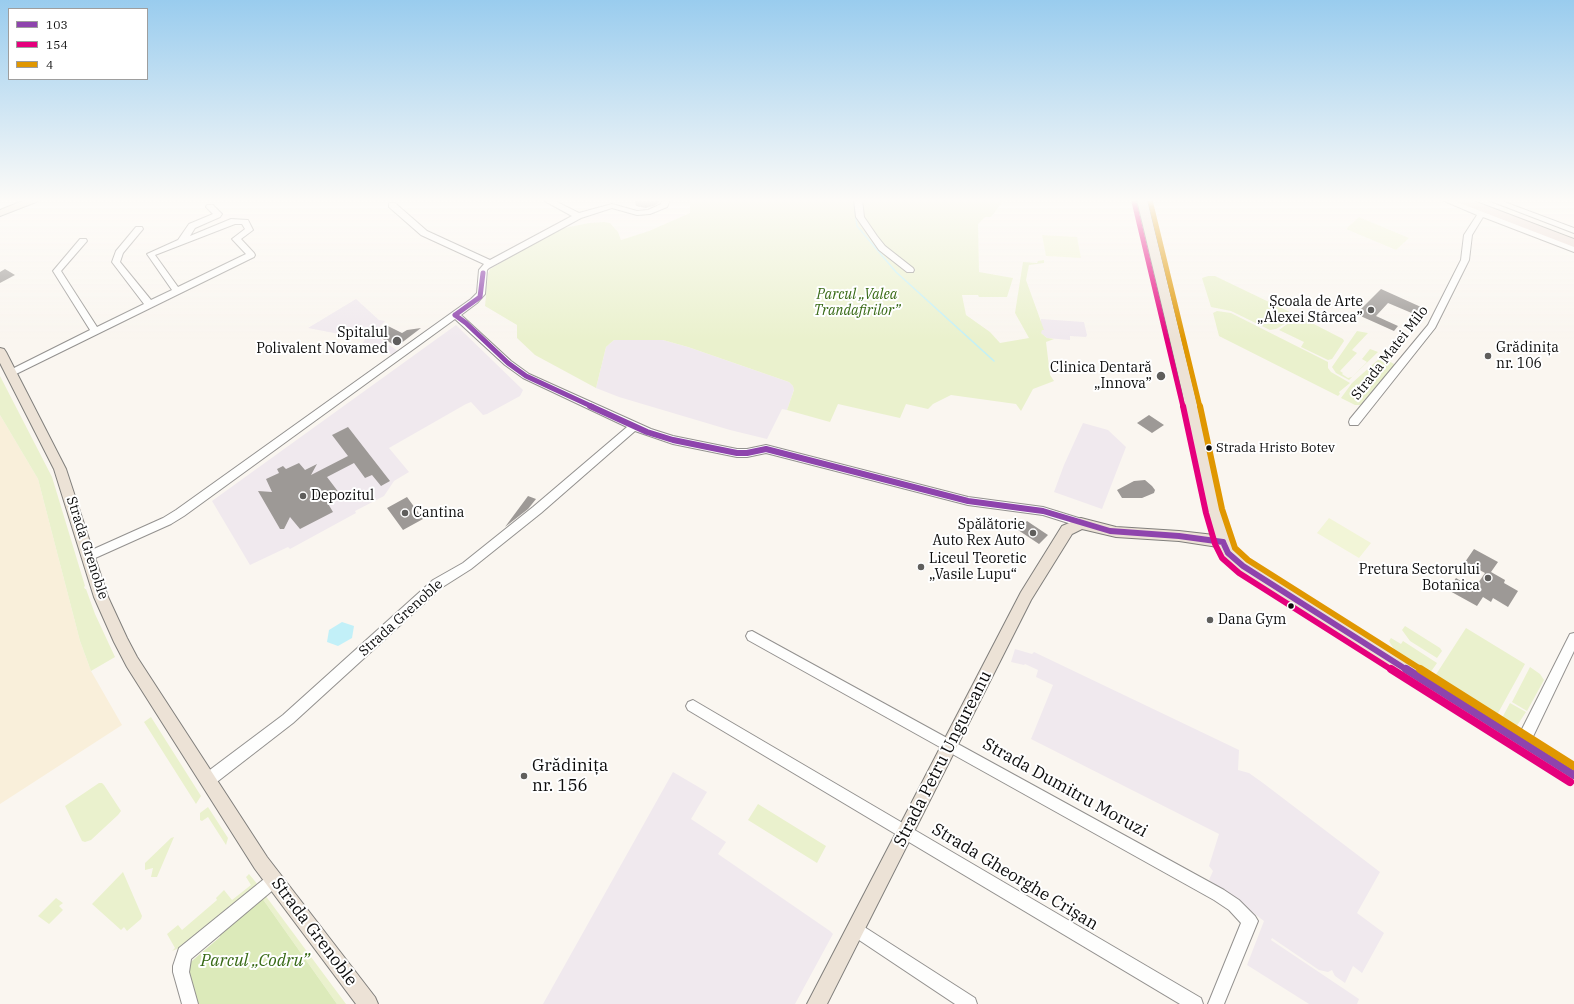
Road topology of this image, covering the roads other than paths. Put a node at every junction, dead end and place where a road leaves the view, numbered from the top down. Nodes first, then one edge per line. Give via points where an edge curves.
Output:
1 (79, 247) edge
2 (124, 247) edge
3 (167, 247) edge
4 (243, 247) edge
5 (454, 247) edge
6 (522, 247) edge
7 (883, 247) edge
8 (1153, 247) edge
9 (1467, 247) edge
10 (491, 264) junction
11 (910, 270) dead end
12 (177, 291) junction
13 (150, 305) junction
14 (455, 315) junction
15 (95, 331) junction
16 (0, 352) edge
17 (11, 373) junction
18 (1354, 422) dead end
19 (633, 427) junction
20 (1081, 523) junction
21 (1222, 542) junction
22 (89, 556) junction
23 (752, 636) dead end
24 (1574, 638) edge
25 (693, 706) dead end
26 (1523, 742) junction
27 (949, 745) junction
28 (1574, 775) edge
29 (208, 780) junction
30 (905, 833) junction
31 (274, 880) junction
32 (855, 929) junction
33 (190, 1004) edge
34 (368, 1004) edge
35 (817, 1004) edge
36 (969, 1004) edge
37 (1195, 1004) edge
38 (1216, 1004) edge

1 - 15 street via 57,271
2 - 13 street via 116,262
3 - 12 street via 151,254
4 - 12 street via 251,255
5 - 10 street
6 - 10 street
7 - 11 street
8 - 21 main road
9 - 18 street, Strada Matei Milo via 1465,260 1432,326
10 - 14 street via 483,270 480,296
12 - 13 street
13 - 15 street
14 - 19 street via 526,376
14 - 22 street via 180,513
15 - 17 street
16 - 17 main road, Strada Grenoble
17 - 22 main road, Strada Grenoble via 60,469
19 - 20 street via 669,439 737,452 747,453 766,448 968,501 1043,511
19 - 29 street, Strada Grenoble via 537,510 467,566 437,584 288,719
20 - 21 main road via 1116,532
20 - 27 main road, Strada Petru Ungureanu via 1065,533 1026,596
21 - 26 main road via 1228,553 1243,566
22 - 29 main road, Strada Grenoble via 101,597 122,642
23 - 27 street, Strada Dumitru Moruzi
24 - 26 street
25 - 30 street, Strada Gheorghe Crișan
26 - 28 main road
27 - 30 main road, Strada Petru Ungureanu
27 - 38 street, Strada Dumitru Moruzi via 1234,905 1250,921
29 - 31 main road, Strada Grenoble
30 - 32 main road, Strada Petru Ungureanu
30 - 37 street, Strada Gheorghe Crișan
31 - 33 street via 190,949 183,960 181,972
31 - 34 main road, Strada Grenoble
32 - 35 main road, Strada Petru Ungureanu
32 - 36 street

